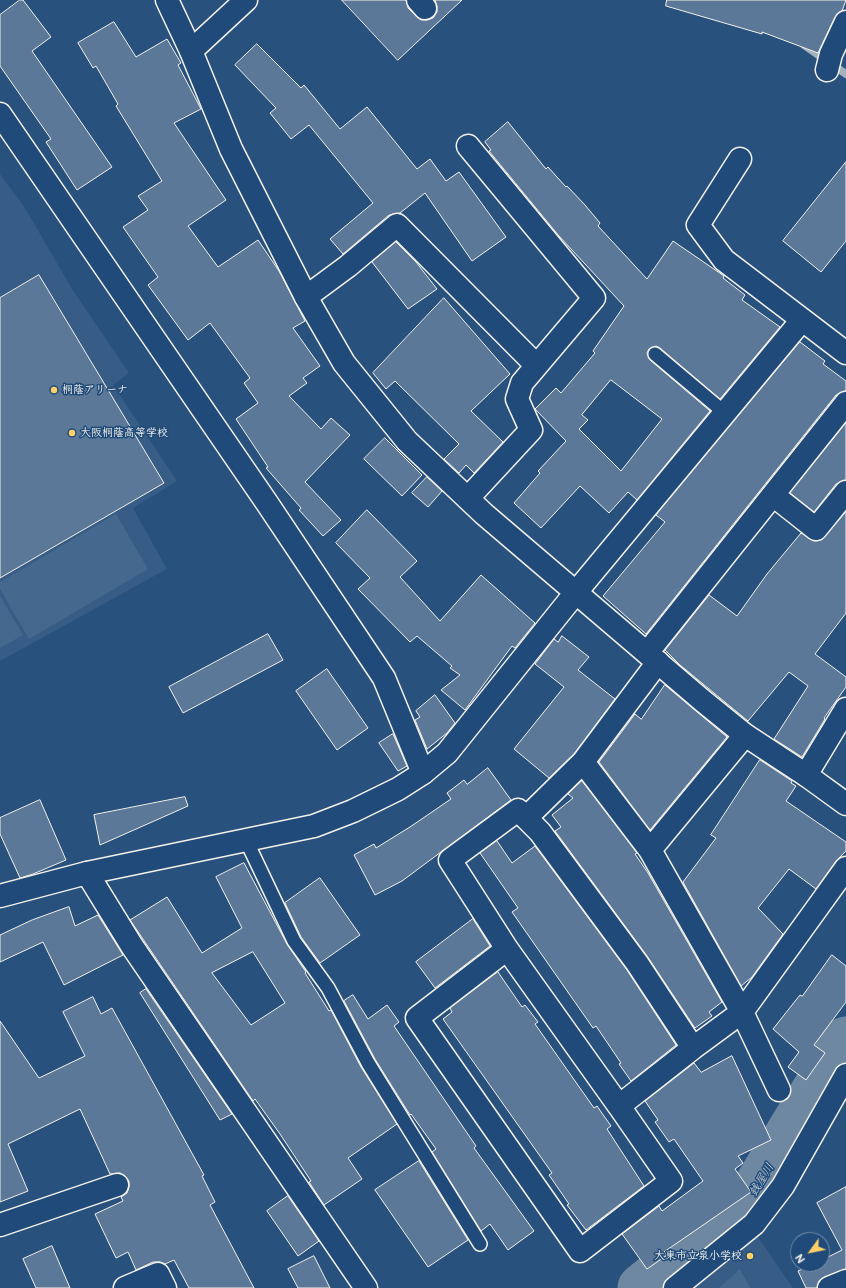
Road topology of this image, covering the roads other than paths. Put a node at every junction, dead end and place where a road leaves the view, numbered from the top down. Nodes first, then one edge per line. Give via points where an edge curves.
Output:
1 (168, 0) edge
2 (246, 0) edge
3 (846, 22) edge
4 (191, 51) junction
5 (829, 62) dead end
6 (0, 114) edge
7 (468, 146) dead end
8 (740, 159) dead end
9 (306, 296) junction
10 (802, 320) junction
11 (846, 353) edge
12 (655, 354) dead end
13 (536, 365) junction
14 (846, 403) edge
15 (725, 413) junction
16 (846, 492) edge
17 (773, 495) junction
18 (468, 498) junction
19 (577, 591) junction
20 (653, 658) junction
21 (846, 709) edge
22 (745, 735) junction
23 (583, 762) junction
24 (423, 773) junction
25 (806, 775) junction
26 (846, 804) edge
27 (526, 818) junction
28 (246, 840) junction
29 (650, 850) junction
30 (846, 868) edge
31 (87, 873) junction
32 (0, 896) edge
33 (507, 949) junction
34 (742, 1012) junction
35 (692, 1048) junction
36 (845, 1078) edge
37 (779, 1090) dead end
38 (619, 1106) junction
39 (116, 1185) dead end
40 (0, 1225) edge
41 (480, 1244) dead end
42 (846, 1282) edge
43 (125, 1288) edge
44 (165, 1288) edge
45 (366, 1288) edge
46 (675, 1288) edge
47 (829, 1288) edge

1 - 4 street
2 - 4 street
3 - 5 street
4 - 9 street via 231,148
6 - 24 street via 384,678
7 - 13 street via 594,298
8 - 10 street via 698,225 724,260
9 - 13 street via 348,266 397,225
9 - 18 street via 344,363 408,441
10 - 11 street
10 - 15 street
12 - 15 lane
13 - 18 street via 522,383 517,399 531,430
14 - 17 street
15 - 19 street
16 - 17 street via 816,529
17 - 20 street
18 - 19 street
19 - 20 street
19 - 24 street via 447,753
20 - 22 street
20 - 23 street
21 - 25 street
22 - 25 street
22 - 29 street
23 - 27 street
23 - 29 street
24 - 28 street via 353,811 321,824
25 - 26 street
27 - 33 street via 518,810 450,860
27 - 35 street via 540,832 638,963
28 - 31 street
28 - 41 lane via 294,941 328,988 368,1063
29 - 34 street
30 - 34 street
31 - 32 street
31 - 45 street via 132,946
33 - 38 street
33 - 38 street via 417,1018 580,1251 671,1181
34 - 35 street
34 - 37 street
35 - 38 street
36 - 46 street via 784,1186 754,1224
39 - 40 street
42 - 47 street
43 - 44 street via 158,1274

